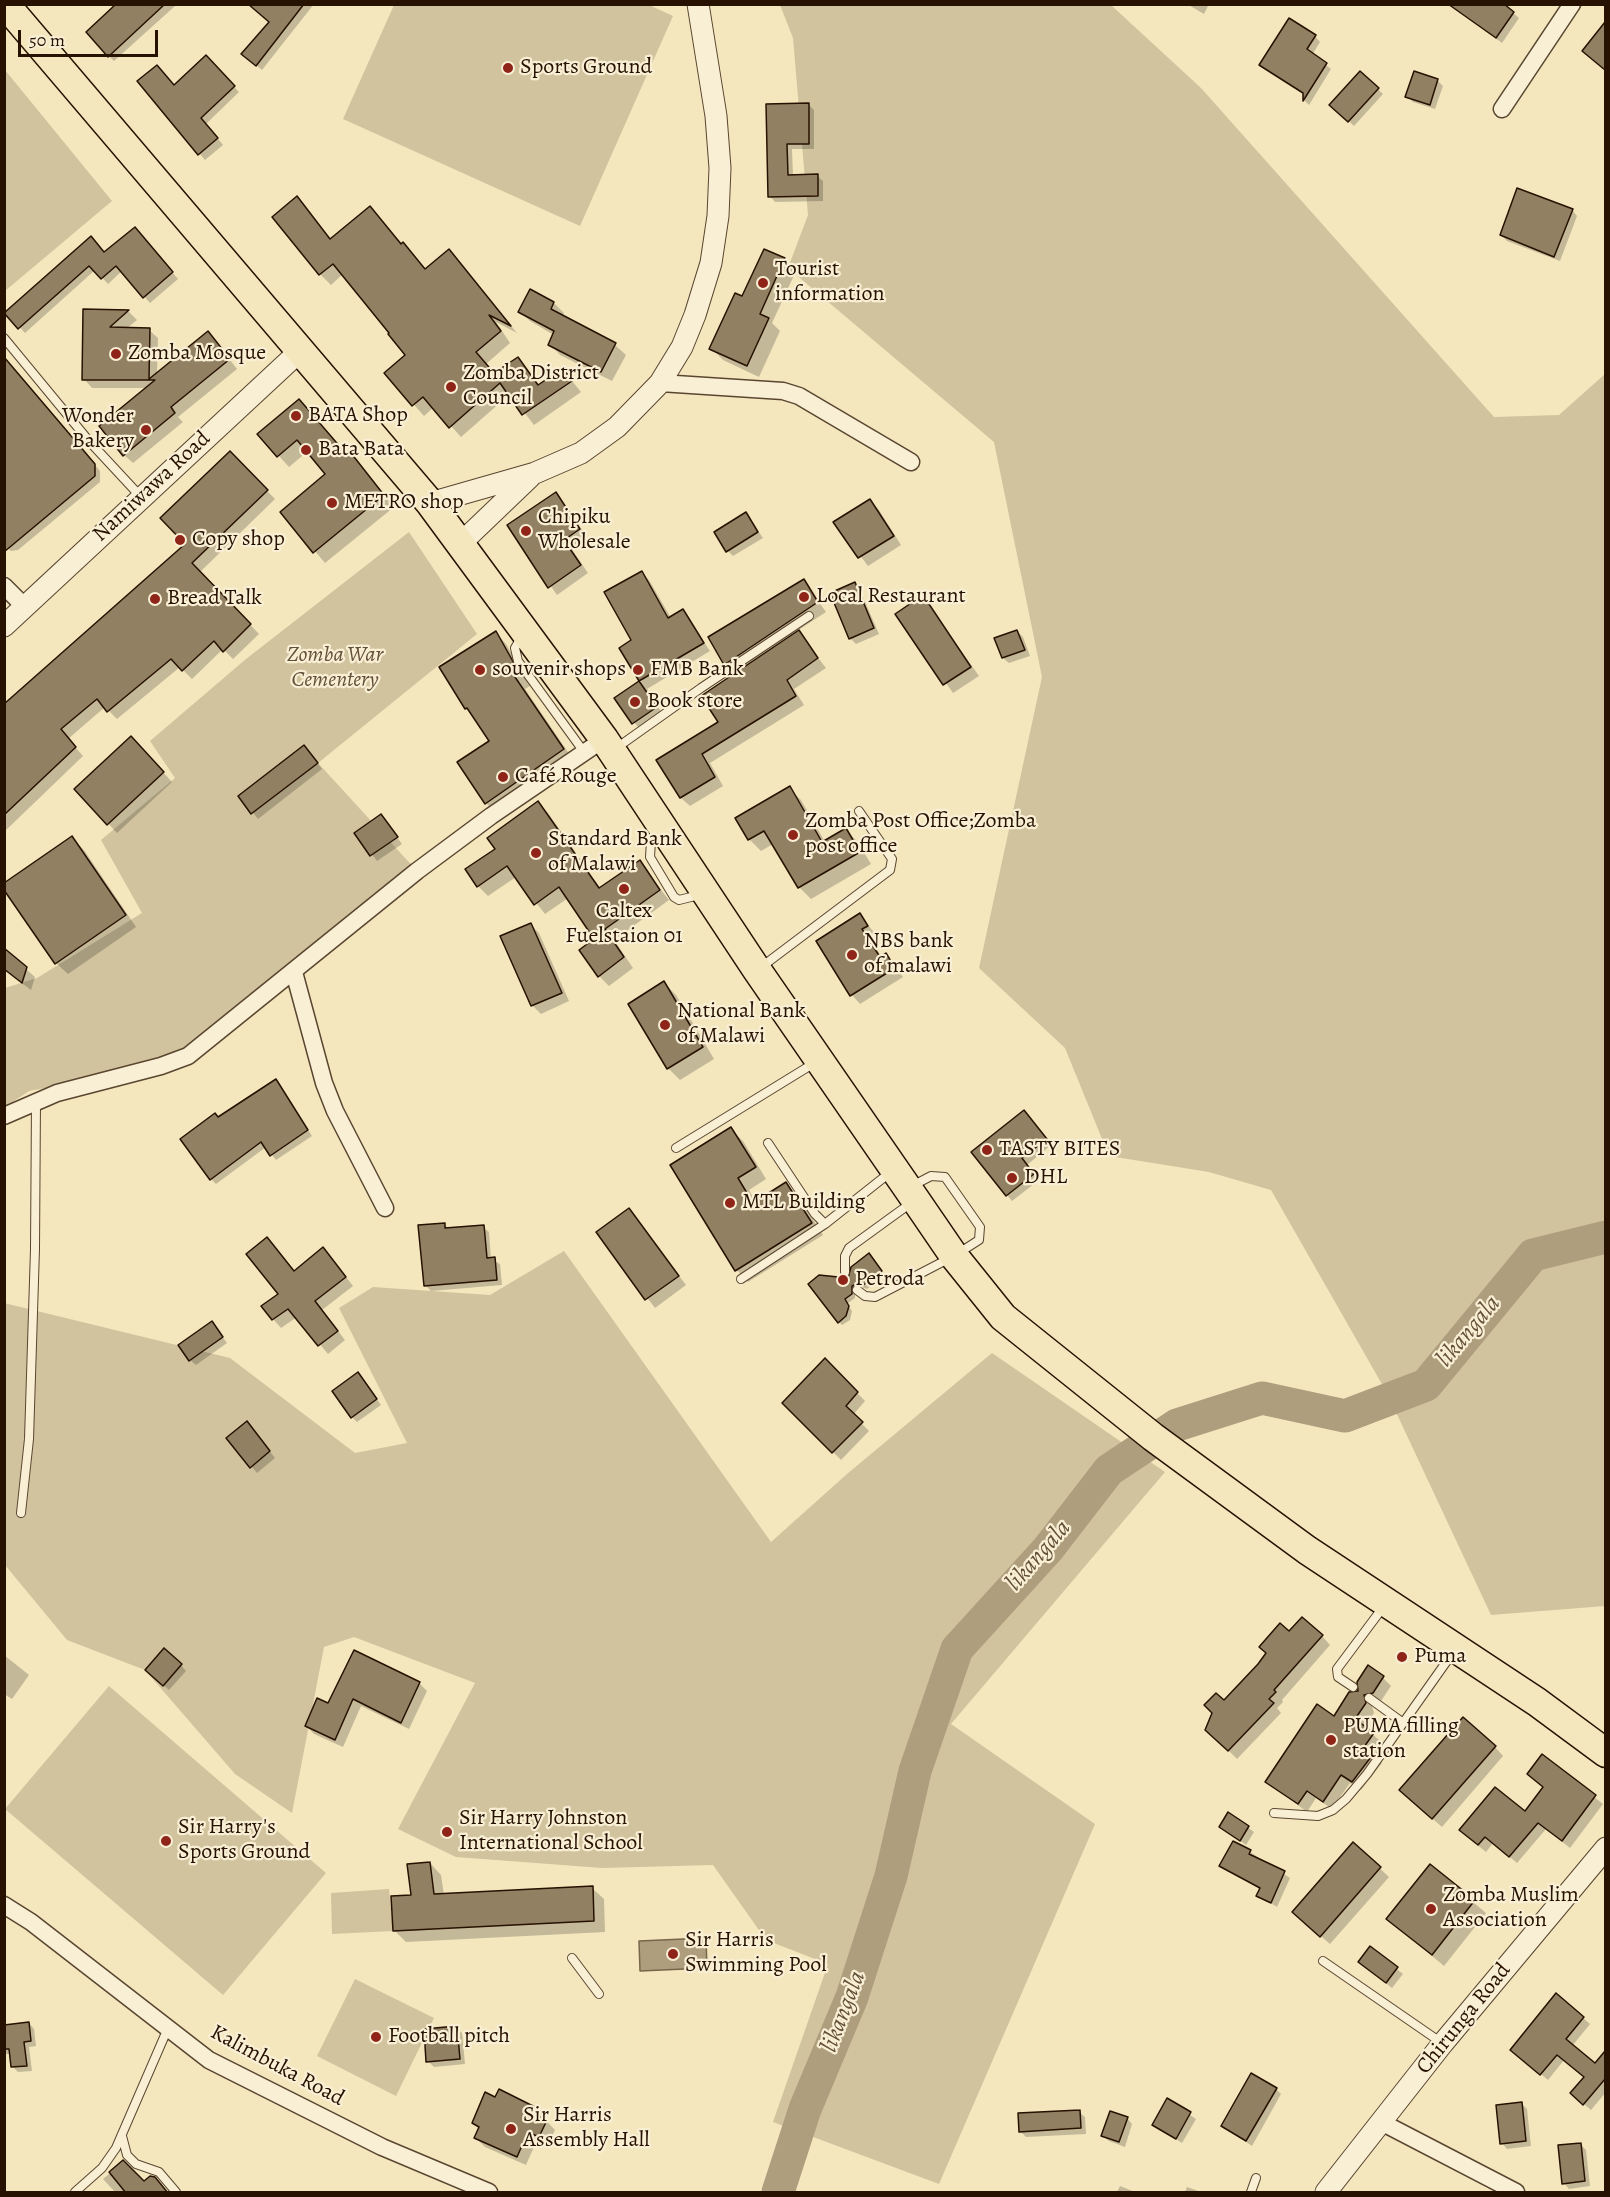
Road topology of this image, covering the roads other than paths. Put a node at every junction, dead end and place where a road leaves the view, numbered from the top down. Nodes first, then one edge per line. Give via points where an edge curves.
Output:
1 (5, 4) edge
2 (698, 4) edge
3 (1572, 4) edge
4 (1502, 109) dead end
5 (4, 338) edge
6 (301, 350) junction
7 (660, 383) junction
8 (912, 462) dead end
9 (535, 473) junction
10 (141, 497) junction
11 (430, 503) junction
12 (460, 544) junction
13 (4, 586) edge
14 (25, 607) junction
15 (809, 616) dead end
16 (4, 626) edge
17 (600, 748) junction
18 (859, 811) dead end
19 (757, 970) junction
20 (294, 972) junction
21 (819, 1060) junction
22 (36, 1101) junction
23 (4, 1116) edge
24 (768, 1143) dead end
25 (676, 1148) dead end
26 (906, 1186) junction
27 (385, 1208) dead end
28 (825, 1224) junction
29 (954, 1256) junction
30 (844, 1272) dead end
31 (741, 1279) dead end
32 (857, 1290) dead end
33 (21, 1513) dead end
34 (1387, 1602) junction
35 (1457, 1648) junction
36 (1353, 1687) dead end
37 (1369, 1698) dead end
38 (1402, 1722) junction
39 (1605, 1753) edge
40 (1274, 1813) dead end
41 (1605, 1848) edge
42 (4, 1905) edge
43 (572, 1958) dead end
44 (1323, 1961) dead end
45 (599, 1994) dead end
46 (168, 2028) junction
47 (1443, 2043) junction
48 (1381, 2122) junction
49 (122, 2136) junction
50 (1256, 2178) dead end
51 (75, 2193) edge
52 (176, 2193) edge
53 (489, 2193) edge
54 (1251, 2193) edge
55 (1326, 2193) edge
56 (1516, 2193) edge

1 - 6 highway
2 - 7 street via 716,116 718,216 711,263 695,315 682,347
3 - 4 street
5 - 10 lane
6 - 10 street, Namiwawa Road
6 - 11 highway
7 - 8 street via 783,391 799,396
7 - 9 street via 617,427 581,453
9 - 11 street
9 - 12 street
10 - 14 street, Namiwawa Road
11 - 12 highway
12 - 17 highway via 526,631
13 - 14 street
14 - 16 street, Namiwawa Road
15 - 17 lane
17 - 19 highway via 662,825
17 - 20 street via 491,816
18 - 19 lane via 892,859 890,870
19 - 21 highway
20 - 22 street via 188,1056
20 - 27 street via 324,1083
21 - 25 lane
21 - 26 highway
22 - 23 street
22 - 33 lane via 29,1439
24 - 28 lane
26 - 28 lane
26 - 29 highway
26 - 29 lane via 931,1176 945,1177 980,1227 978,1240
26 - 30 lane via 849,1248
28 - 31 lane
29 - 32 lane via 875,1297
29 - 34 highway via 1003,1317 1056,1362 1270,1523
34 - 35 highway
34 - 36 lane via 1337,1669 1338,1677
35 - 38 lane
35 - 39 highway
37 - 38 lane
38 - 40 lane via 1367,1774 1333,1810 1318,1816
41 - 47 street, Chirunga Road
42 - 46 street, Kalimbuka Road
43 - 45 lane
44 - 47 lane
46 - 49 lane
46 - 53 street, Kalimbuka Road via 209,2060 381,2147
47 - 48 street, Chirunga Road
48 - 55 street, Chirunga Road
48 - 56 street
49 - 51 lane via 102,2168
49 - 52 lane via 127,2155 136,2164 159,2172
50 - 54 lane

